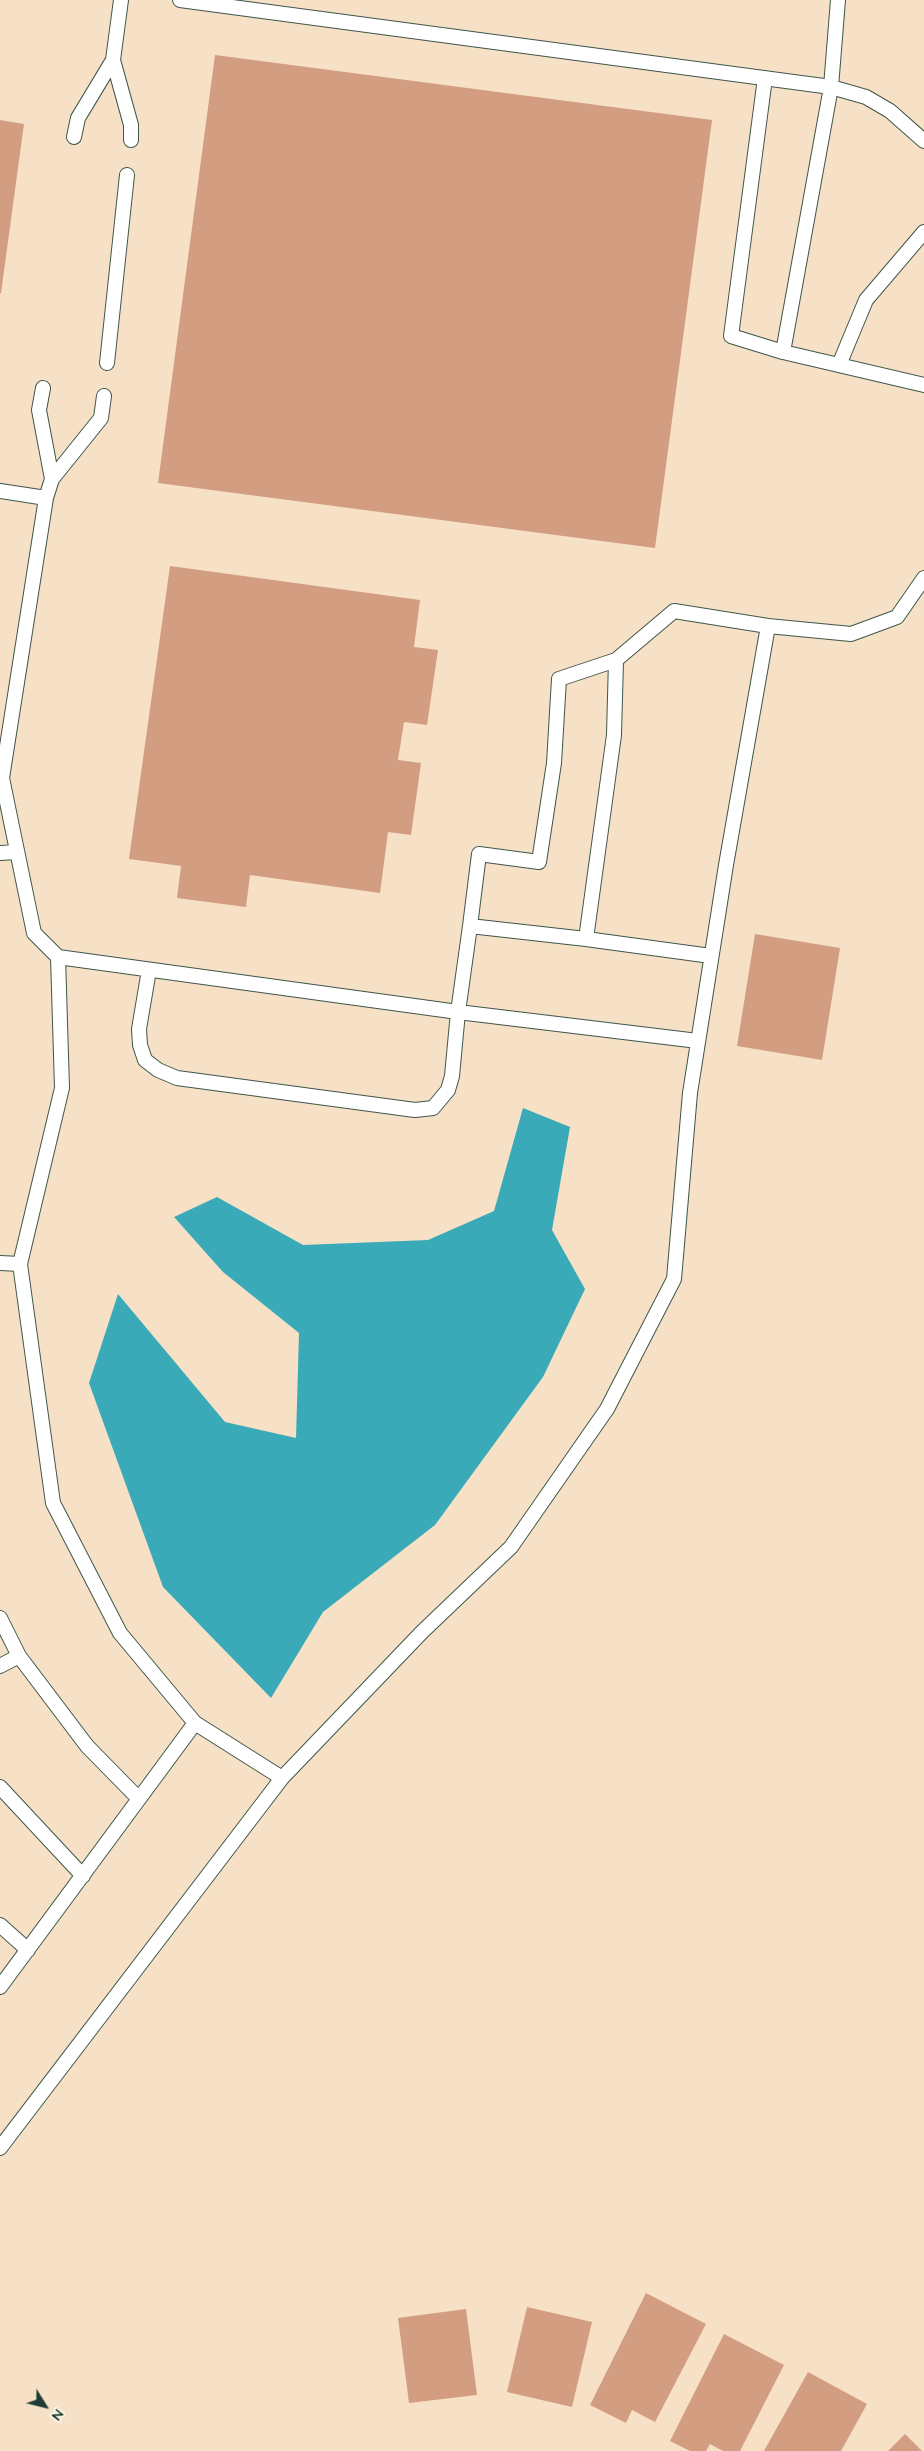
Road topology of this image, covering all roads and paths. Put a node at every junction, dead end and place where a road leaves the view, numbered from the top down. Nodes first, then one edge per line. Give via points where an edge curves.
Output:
1 (121, 0) edge
2 (838, 0) edge
3 (189, 1) edge
4 (112, 60) junction
5 (765, 78) junction
6 (830, 87) junction
7 (74, 137) dead end
8 (131, 140) dead end
9 (924, 141) edge
10 (127, 175) dead end
11 (924, 232) edge
12 (783, 352) junction
13 (107, 363) dead end
14 (839, 365) junction
15 (924, 385) edge
16 (43, 388) dead end
17 (104, 396) dead end
18 (52, 479) junction
19 (0, 491) edge
20 (46, 498) junction
21 (924, 578) edge
22 (924, 591) edge
23 (910, 599) junction
24 (768, 626) junction
25 (616, 660) junction
26 (17, 852) junction
27 (0, 853) edge
28 (470, 926) junction
29 (586, 939) junction
30 (711, 956) junction
31 (58, 957) junction
32 (149, 970) junction
33 (458, 1012) junction
34 (698, 1041) junction
35 (0, 1263) edge
36 (20, 1264) junction
37 (0, 1618) edge
38 (20, 1656) junction
39 (0, 1666) edge
40 (195, 1723) junction
41 (282, 1778) junction
42 (0, 1787) edge
43 (139, 1799) junction
44 (83, 1876) junction
45 (0, 1925) edge
46 (28, 1950) junction
47 (0, 1987) edge
48 (0, 2148) edge

1 - 4 lane
2 - 6 lane
3 - 5 lane
4 - 7 lane via 78,118
4 - 8 lane via 131,125
5 - 6 lane
5 - 12 lane via 732,336
6 - 9 lane via 866,97 882,106
6 - 12 lane
10 - 13 lane
11 - 14 lane via 866,300
12 - 14 lane
14 - 15 lane
16 - 18 lane via 39,410
17 - 18 lane via 101,418
18 - 20 lane
19 - 20 lane
20 - 26 lane via 2,778
21 - 23 lane
22 - 23 lane
23 - 24 lane via 898,617 851,634
24 - 25 lane via 674,611
24 - 30 lane
25 - 28 lane via 560,679 554,763 539,862 479,854
25 - 29 lane via 614,735
26 - 27 lane
26 - 31 lane via 34,933
28 - 29 lane
28 - 33 lane
29 - 30 lane
30 - 34 lane
31 - 32 lane
31 - 36 lane via 62,1088
32 - 33 lane
32 - 33 lane via 139,1029 140,1045 145,1060 177,1078 415,1110 433,1108 448,1090 452,1076
33 - 34 lane
34 - 41 lane via 690,1093 674,1279 607,1409 511,1547 422,1632
35 - 36 lane
36 - 40 lane via 53,1503 120,1633
37 - 38 lane
38 - 39 lane
38 - 43 lane via 87,1746
40 - 41 lane
40 - 43 lane
41 - 48 lane
42 - 44 lane
43 - 44 lane
44 - 46 lane
45 - 46 lane
46 - 47 lane

